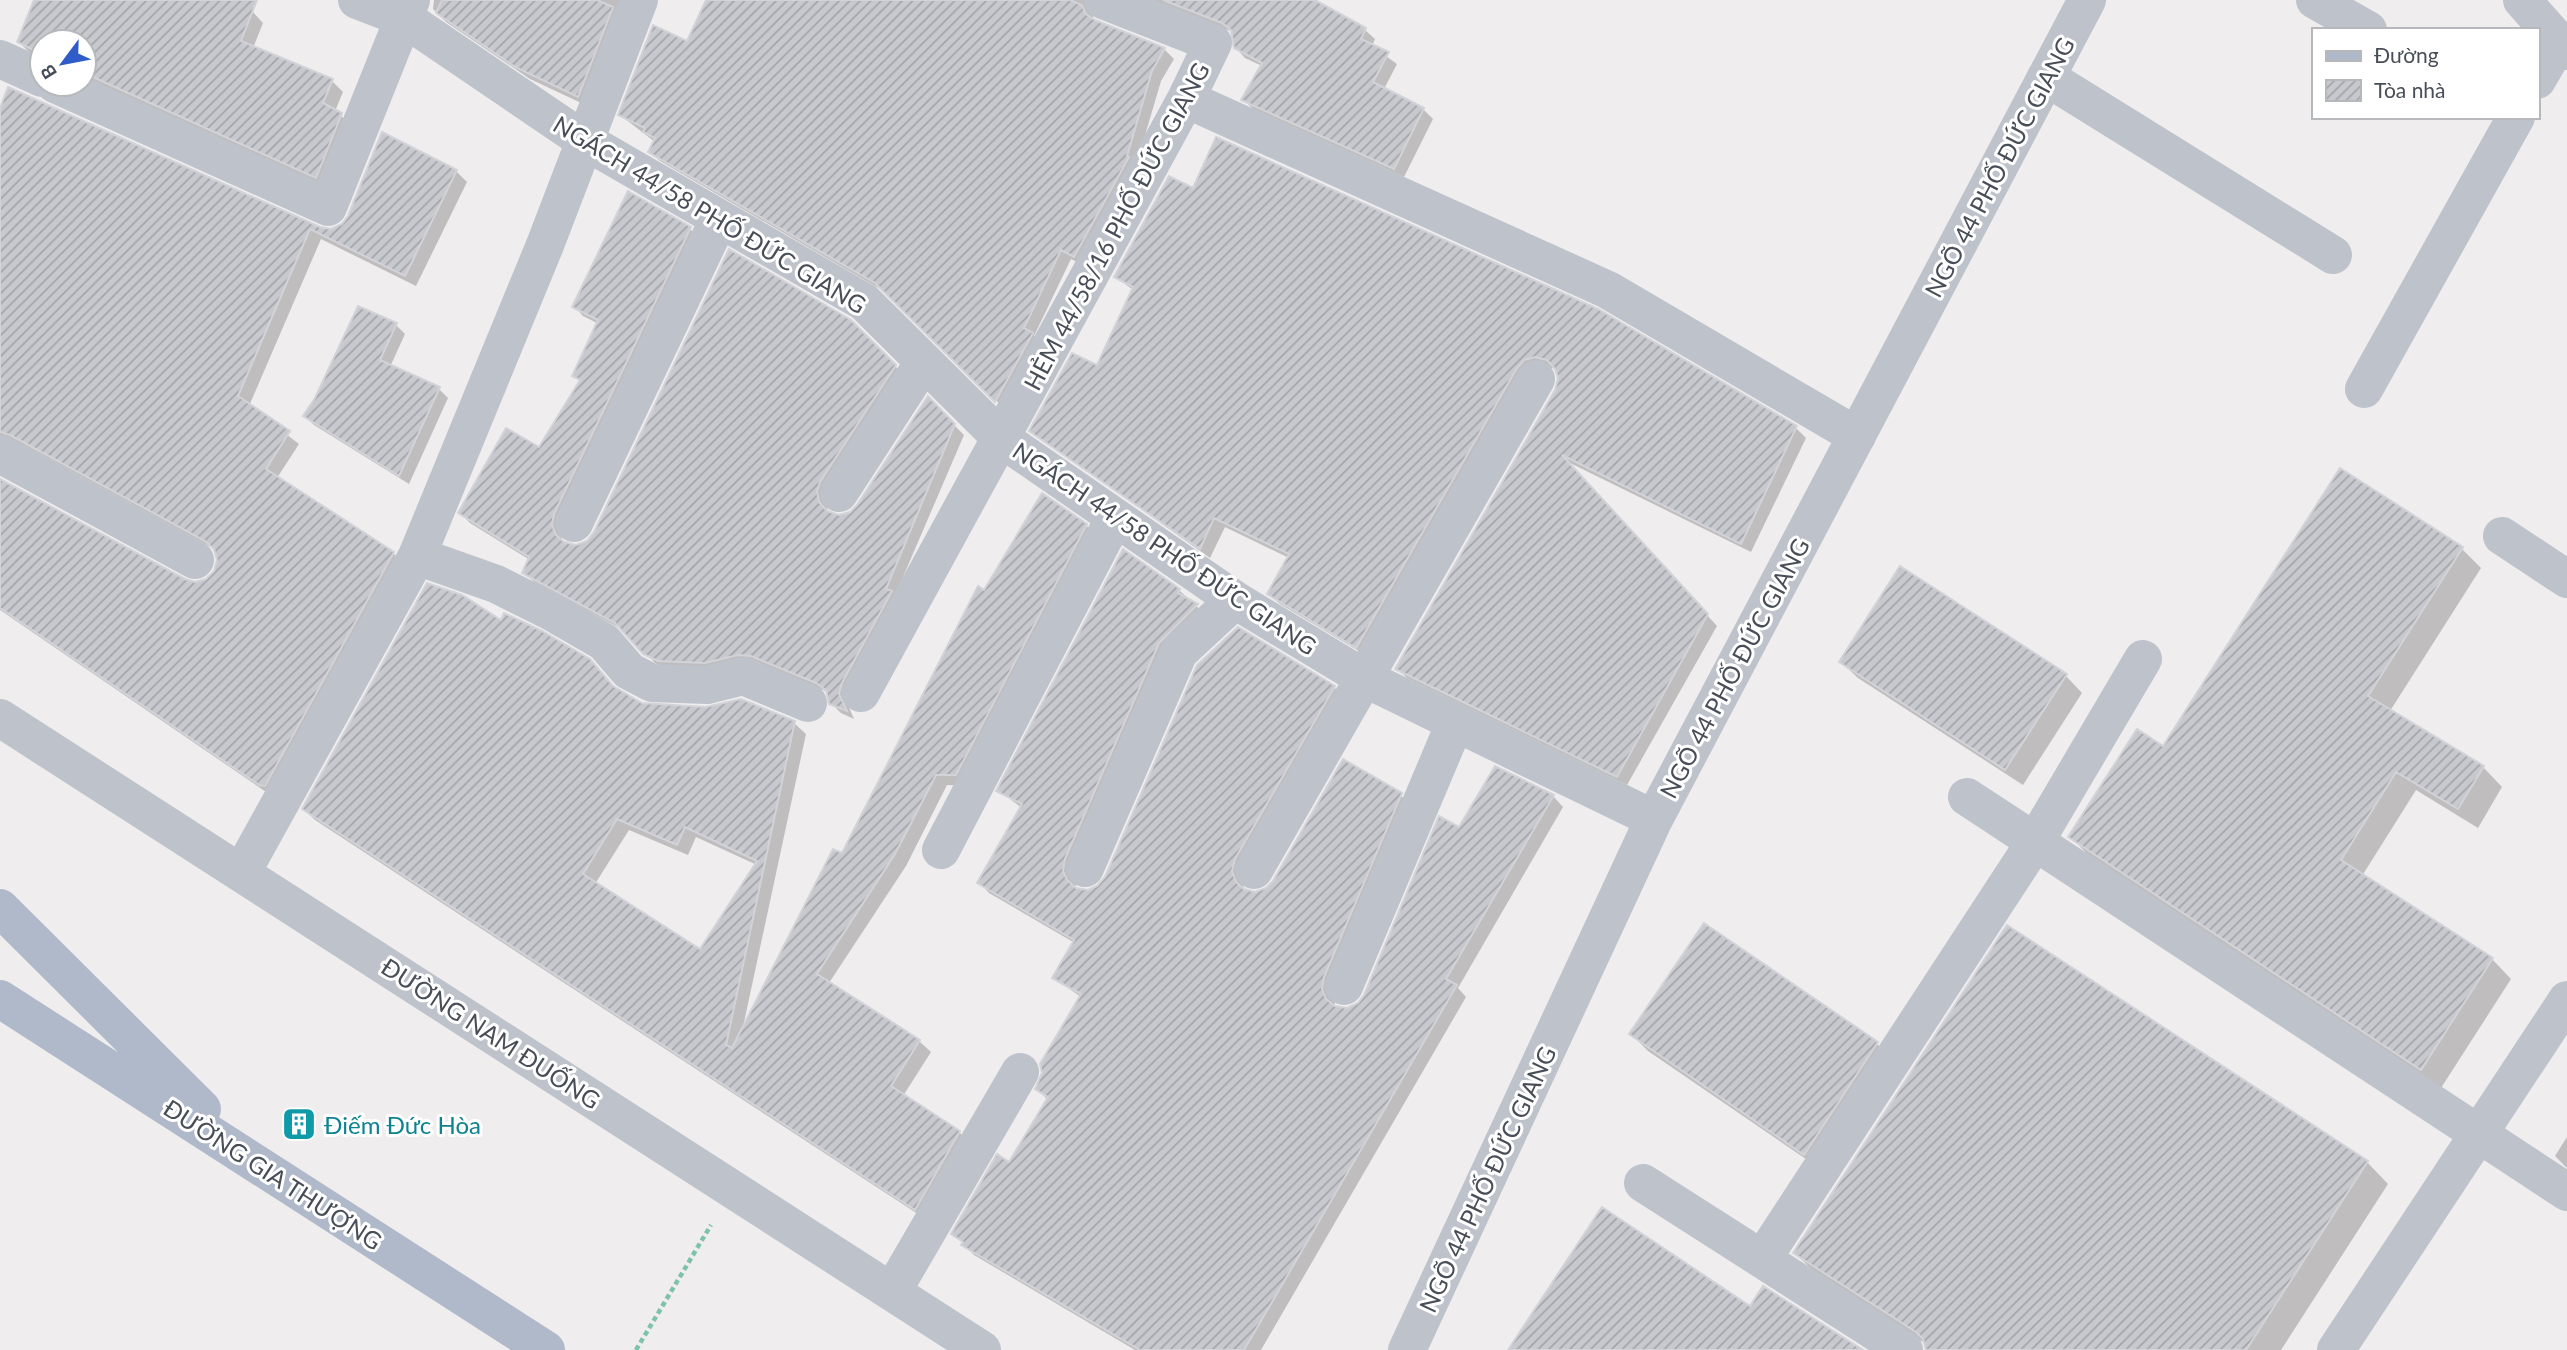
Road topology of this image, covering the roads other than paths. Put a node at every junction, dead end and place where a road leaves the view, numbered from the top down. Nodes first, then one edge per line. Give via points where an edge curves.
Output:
1 (358, 0) edge
2 (639, 0) edge
3 (1103, 0) edge
4 (2087, 0) edge
5 (2315, 0) edge
6 (2522, 0) edge
7 (408, 9) edge
8 (2364, 28) edge
9 (2563, 46) edge
10 (0, 59) edge
11 (28, 72) edge
12 (2046, 77) junction
13 (2539, 77) edge
14 (86, 98) edge
15 (1186, 99) junction
16 (2515, 119) edge
17 (585, 141) junction
18 (719, 219) junction
19 (2333, 255) dead end
20 (924, 362) junction
21 (1536, 379) dead end
22 (2364, 389) dead end
23 (1857, 436) junction
24 (1002, 439) junction
25 (0, 454) edge
26 (839, 493) dead end
27 (1114, 519) junction
28 (574, 523) dead end
29 (2502, 536) dead end
30 (417, 556) junction
31 (195, 560) dead end
32 (2567, 579) edge
33 (1235, 600) junction
34 (2143, 659) dead end
35 (1366, 679) junction
36 (861, 693) dead end
37 (808, 703) dead end
38 (0, 718) edge
39 (1455, 723) junction
40 (1967, 797) dead end
41 (1654, 819) junction
42 (2035, 842) junction
43 (941, 850) dead end
44 (1085, 868) dead end
45 (1254, 870) dead end
46 (242, 872) junction
47 (0, 908) edge
48 (1344, 986) dead end
49 (0, 999) edge
50 (2567, 1000) edge
51 (1020, 1072) dead end
52 (2478, 1133) junction
53 (255, 1163) junction
54 (1643, 1183) dead end
55 (2567, 1192) edge
56 (1763, 1258) junction
57 (892, 1292) junction
58 (546, 1350) edge
59 (982, 1350) edge
60 (1407, 1350) edge
61 (1904, 1350) edge
62 (2336, 1350) edge

1 - 7 street, NGÁCH 44/58 PHỐ ĐỨC GIANG
2 - 17 street
3 - 15 street, HẺM 44/58/16 PHỐ ĐỨC GIANG via 1213,43
4 - 12 street, NGÕ 44 PHỐ ĐỨC GIANG
5 - 8 street
6 - 9 street
7 - 14 street via 328,207
7 - 17 street, NGÁCH 44/58 PHỐ ĐỨC GIANG
9 - 13 street
10 - 11 street
12 - 19 street
12 - 23 street, NGÕ 44 PHỐ ĐỨC GIANG
15 - 23 street via 1608,290
15 - 24 street, HẺM 44/58/16 PHỐ ĐỨC GIANG
16 - 22 street
17 - 18 street, NGÁCH 44/58 PHỐ ĐỨC GIANG
17 - 30 street
18 - 20 street, NGÁCH 44/58 PHỐ ĐỨC GIANG via 864,302
18 - 28 street
20 - 24 street, NGÁCH 44/58 PHỐ ĐỨC GIANG
20 - 26 street
21 - 35 street
23 - 41 street, NGÕ 44 PHỐ ĐỨC GIANG
24 - 27 street, NGÁCH 44/58 PHỐ ĐỨC GIANG
24 - 36 street, HẺM 44/58/16 PHỐ ĐỨC GIANG
25 - 31 street
27 - 33 street, NGÁCH 44/58 PHỐ ĐỨC GIANG
27 - 43 street
29 - 32 street
30 - 37 street via 496,584 552,612 604,642 629,671 652,683 707,685 743,676
30 - 46 street
33 - 35 street, NGÁCH 44/58 PHỐ ĐỨC GIANG
33 - 44 street via 1179,652
34 - 42 street
35 - 39 street, NGÁCH 44/58 PHỐ ĐỨC GIANG
35 - 45 street
38 - 46 street, ĐƯỜNG NAM ĐUỐNG
39 - 41 street, NGÁCH 44/58 PHỐ ĐỨC GIANG
39 - 48 street
40 - 42 street
41 - 60 street, NGÕ 44 PHỐ ĐỨC GIANG
42 - 52 street
42 - 56 street
46 - 57 street, ĐƯỜNG NAM ĐUỐNG
47 - 53 main road
49 - 53 main road, ĐƯỜNG GIA THƯỢNG
50 - 52 street
51 - 57 street
52 - 55 street
52 - 62 street
53 - 58 main road, ĐƯỜNG GIA THƯỢNG
54 - 56 street
56 - 61 street
57 - 59 street, ĐƯỜNG NAM ĐUỐNG

